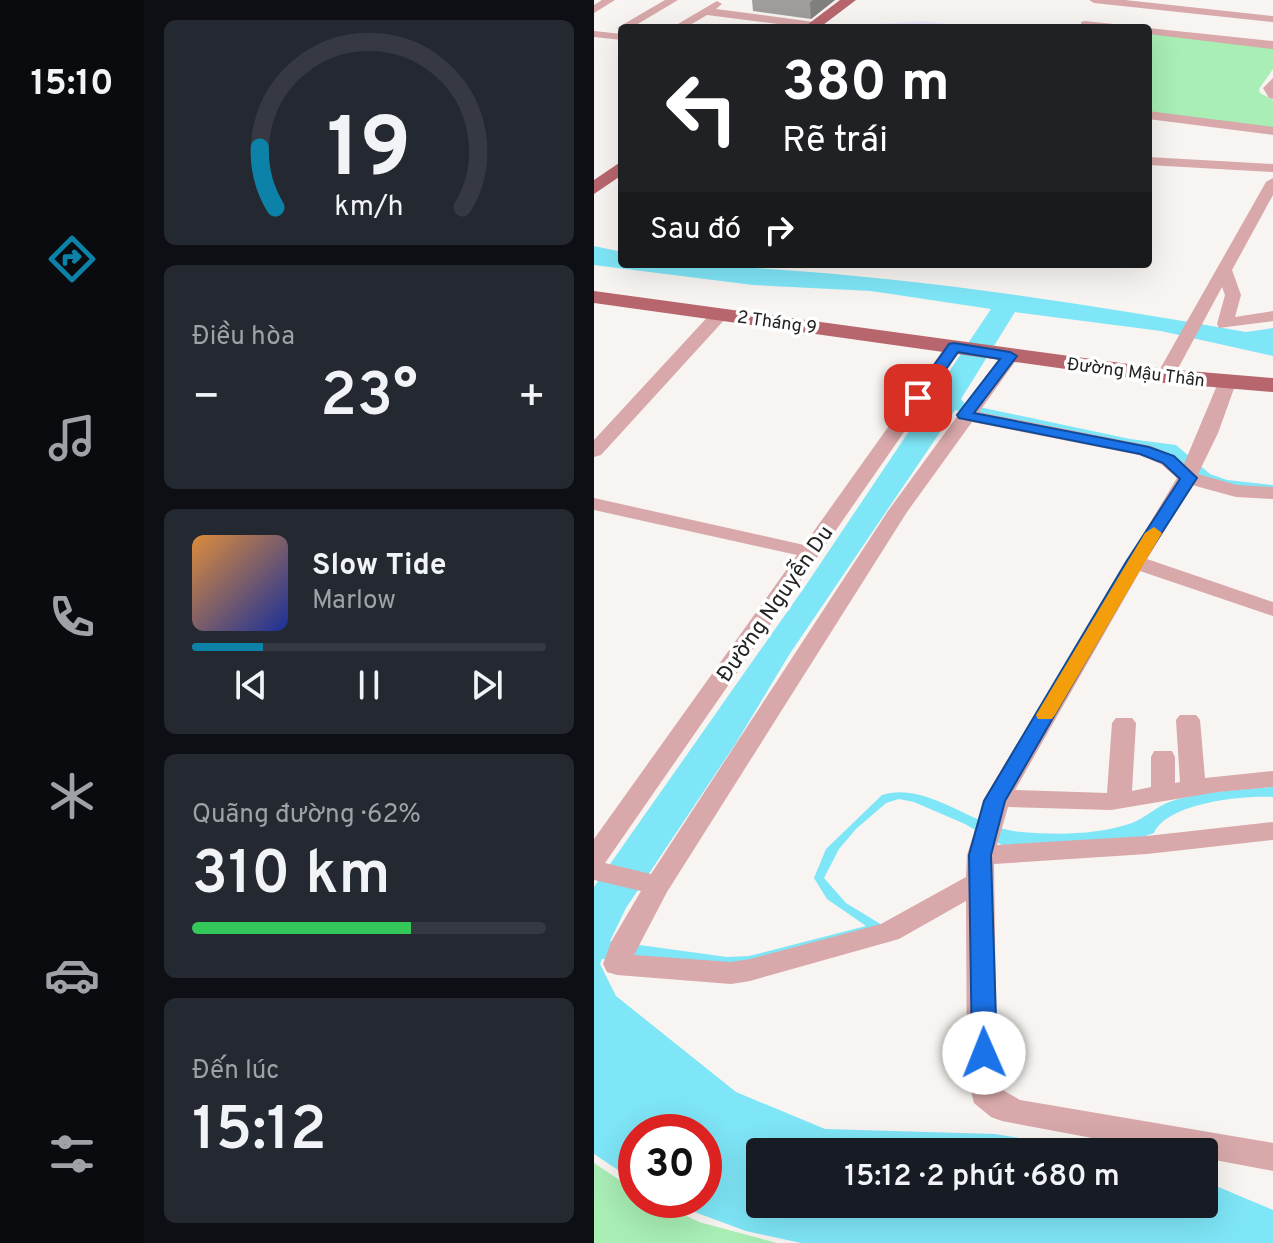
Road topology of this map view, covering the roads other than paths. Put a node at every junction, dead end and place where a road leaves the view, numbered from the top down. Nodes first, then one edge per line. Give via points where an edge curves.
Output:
1 (610, 0) edge
2 (673, 0) edge
3 (723, 0) edge
4 (849, 0) edge
5 (863, 0) edge
6 (1094, 0) edge
7 (1240, 0) edge
8 (1108, 1) edge
9 (754, 8) dead end
10 (594, 10) edge
11 (704, 11) junction
12 (1241, 15) junction
13 (741, 16) junction
14 (1273, 19) edge
15 (630, 24) edge
16 (683, 24) edge
17 (728, 24) edge
18 (776, 24) edge
19 (820, 24) edge
20 (821, 24) edge
21 (1085, 24) edge
22 (1152, 31) edge
23 (594, 34) edge
24 (616, 37) edge
25 (1273, 45) edge
26 (1273, 82) edge
27 (1273, 95) edge
28 (1152, 116) edge
29 (1273, 131) edge
30 (1152, 161) edge
31 (1273, 168) edge
32 (618, 169) edge
33 (618, 182) edge
34 (1273, 182) edge
35 (594, 189) edge
36 (594, 200) edge
37 (1225, 271) junction
38 (594, 297) edge
39 (720, 314) junction
40 (1273, 316) edge
41 (957, 348) junction
42 (1004, 355) junction
43 (1170, 369) junction
44 (1227, 383) junction
45 (1273, 385) edge
46 (965, 415) junction
47 (594, 451) edge
48 (1190, 476) junction
49 (1273, 493) edge
50 (594, 504) edge
51 (810, 552) junction
52 (1135, 562) junction
53 (1273, 609) edge
54 (1188, 720) dead end
55 (1124, 723) dead end
56 (1163, 757) dead end
57 (1273, 779) edge
58 (1193, 788) junction
59 (1163, 793) junction
60 (998, 797) junction
61 (1119, 800) junction
62 (1273, 831) edge
63 (983, 852) junction
64 (594, 859) edge
65 (594, 870) edge
66 (652, 883) junction
67 (1273, 1157) edge

1 - 10 street
2 - 15 street
3 - 11 street
4 - 19 main road
5 - 20 main road
6 - 8 street
7 - 12 street
8 - 12 street
8 - 21 street
9 - 13 street
11 - 13 street
11 - 16 street
12 - 14 street
13 - 17 street
13 - 18 street
22 - 25 street
23 - 24 street
26 - 27 street
28 - 29 street
30 - 31 street
32 - 35 main road
33 - 36 main road
34 - 37 street
37 - 40 street via 1233,295 1225,324
37 - 43 street
38 - 39 main road, 2 Tháng 9
39 - 41 main road, 2 Tháng 9
39 - 47 street
41 - 42 main road, 2 Tháng 9
41 - 51 street, Đường Nguyễn Du
42 - 43 main road, Đường Mậu Thân
42 - 46 street
43 - 44 main road, Đường Mậu Thân
44 - 45 main road, Đường Mậu Thân
44 - 48 street
46 - 48 street via 1144,450
46 - 66 street
48 - 49 street via 1236,491
48 - 52 street
50 - 51 street
51 - 64 street, Đường Nguyễn Du
52 - 53 street
52 - 60 street
54 - 58 street
55 - 61 street
56 - 59 street
57 - 58 street
58 - 59 street
59 - 61 street
60 - 61 street
60 - 63 street
62 - 63 street via 1147,845
63 - 66 street via 889,932 731,973 621,953
63 - 67 street via 985,1094 1002,1108 1020,1113
65 - 66 street

